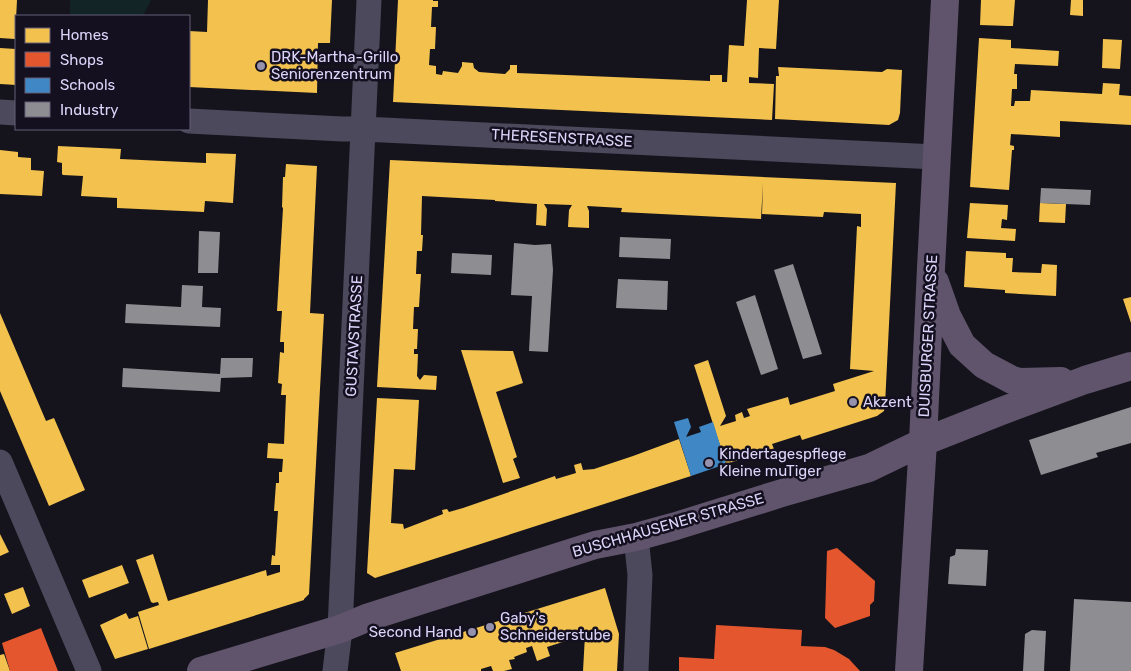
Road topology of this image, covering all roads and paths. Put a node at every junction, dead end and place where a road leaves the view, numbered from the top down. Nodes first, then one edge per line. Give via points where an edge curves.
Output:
1 (369, 0) edge
2 (945, 0) edge
3 (0, 112) edge
4 (15, 113) edge
5 (190, 121) edge
6 (364, 129) junction
7 (936, 157) junction
8 (930, 268) junction
9 (1131, 366) edge
10 (1084, 380) junction
11 (923, 442) junction
12 (0, 462) edge
13 (636, 537) junction
14 (340, 629) junction
15 (88, 671) edge
16 (201, 671) edge
17 (335, 671) edge
18 (636, 671) edge
19 (909, 671) edge

1 - 6 street, GUSTAVSTRASSE
2 - 7 main road, DUISBURGER STRASSE
3 - 4 street
5 - 6 street, THERESENSTRASSE
6 - 7 street, THERESENSTRASSE
6 - 14 street, GUSTAVSTRASSE
7 - 8 main road, DUISBURGER STRASSE
8 - 10 main road via 962,345 984,365 1020,382
8 - 11 main road, DUISBURGER STRASSE
9 - 10 main road, BUSCHHAUSENER STRASSE
10 - 11 main road, BUSCHHAUSENER STRASSE
11 - 13 main road, BUSCHHAUSENER STRASSE via 870,468
11 - 19 main road, DUISBURGER STRASSE
12 - 15 street
13 - 14 main road, BUSCHHAUSENER STRASSE via 595,545 368,617
13 - 18 street via 640,575
14 - 16 main road, BUSCHHAUSENER STRASSE
14 - 17 street, GUSTAVSTRASSE

